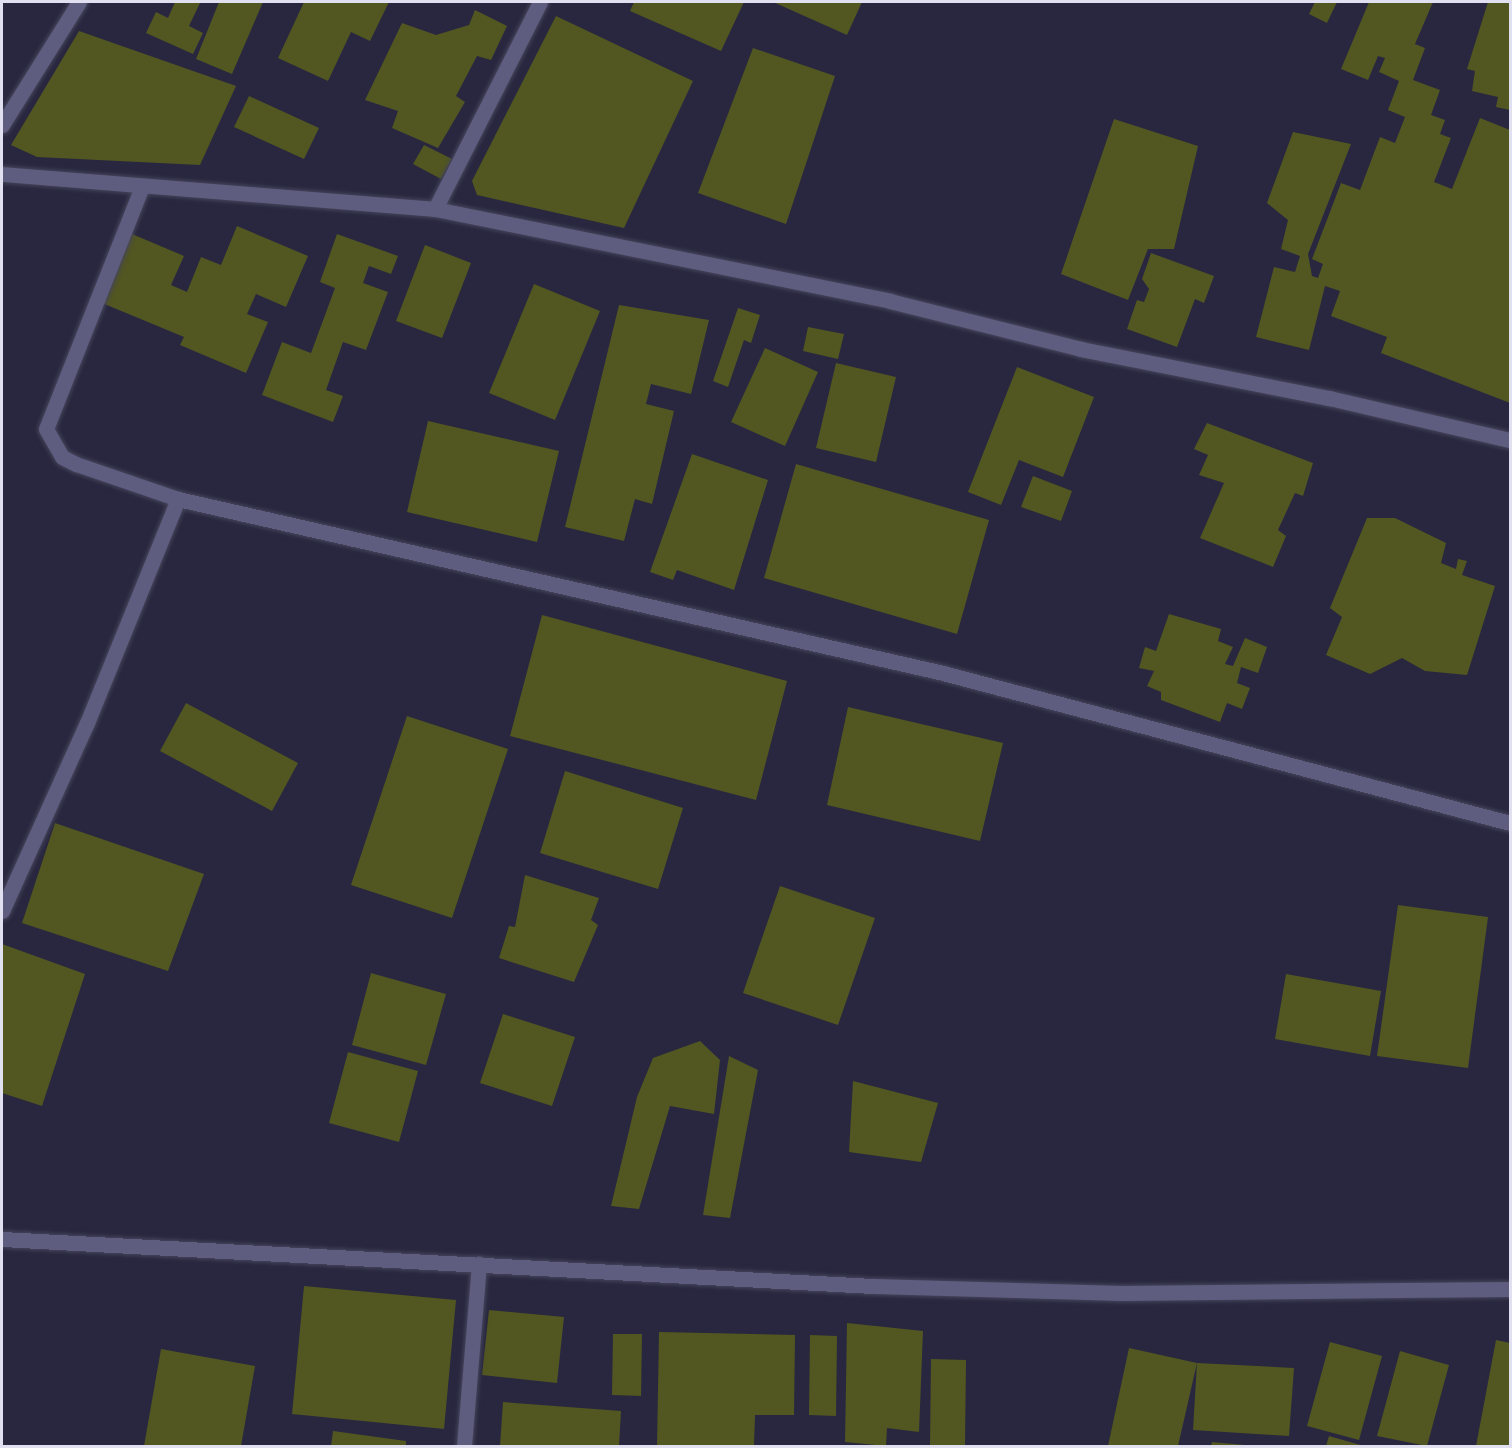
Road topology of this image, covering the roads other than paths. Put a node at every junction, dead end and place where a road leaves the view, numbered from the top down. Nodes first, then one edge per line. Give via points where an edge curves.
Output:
1 (79, 2) edge
2 (540, 2) edge
3 (2, 125) edge
4 (2, 174) edge
5 (141, 189) junction
6 (435, 209) junction
7 (1510, 440) edge
8 (178, 499) junction
9 (1510, 823) edge
10 (2, 911) edge
11 (2, 1239) edge
12 (479, 1264) junction
13 (1510, 1288) edge
14 (464, 1446) edge

1 - 3 street
2 - 6 street
4 - 5 street
5 - 6 street
5 - 8 street via 46,429 62,457
6 - 7 street via 890,302 1081,350 1329,398
8 - 9 street via 943,673
8 - 10 street
11 - 12 street
12 - 13 street via 1122,1293
12 - 14 street

